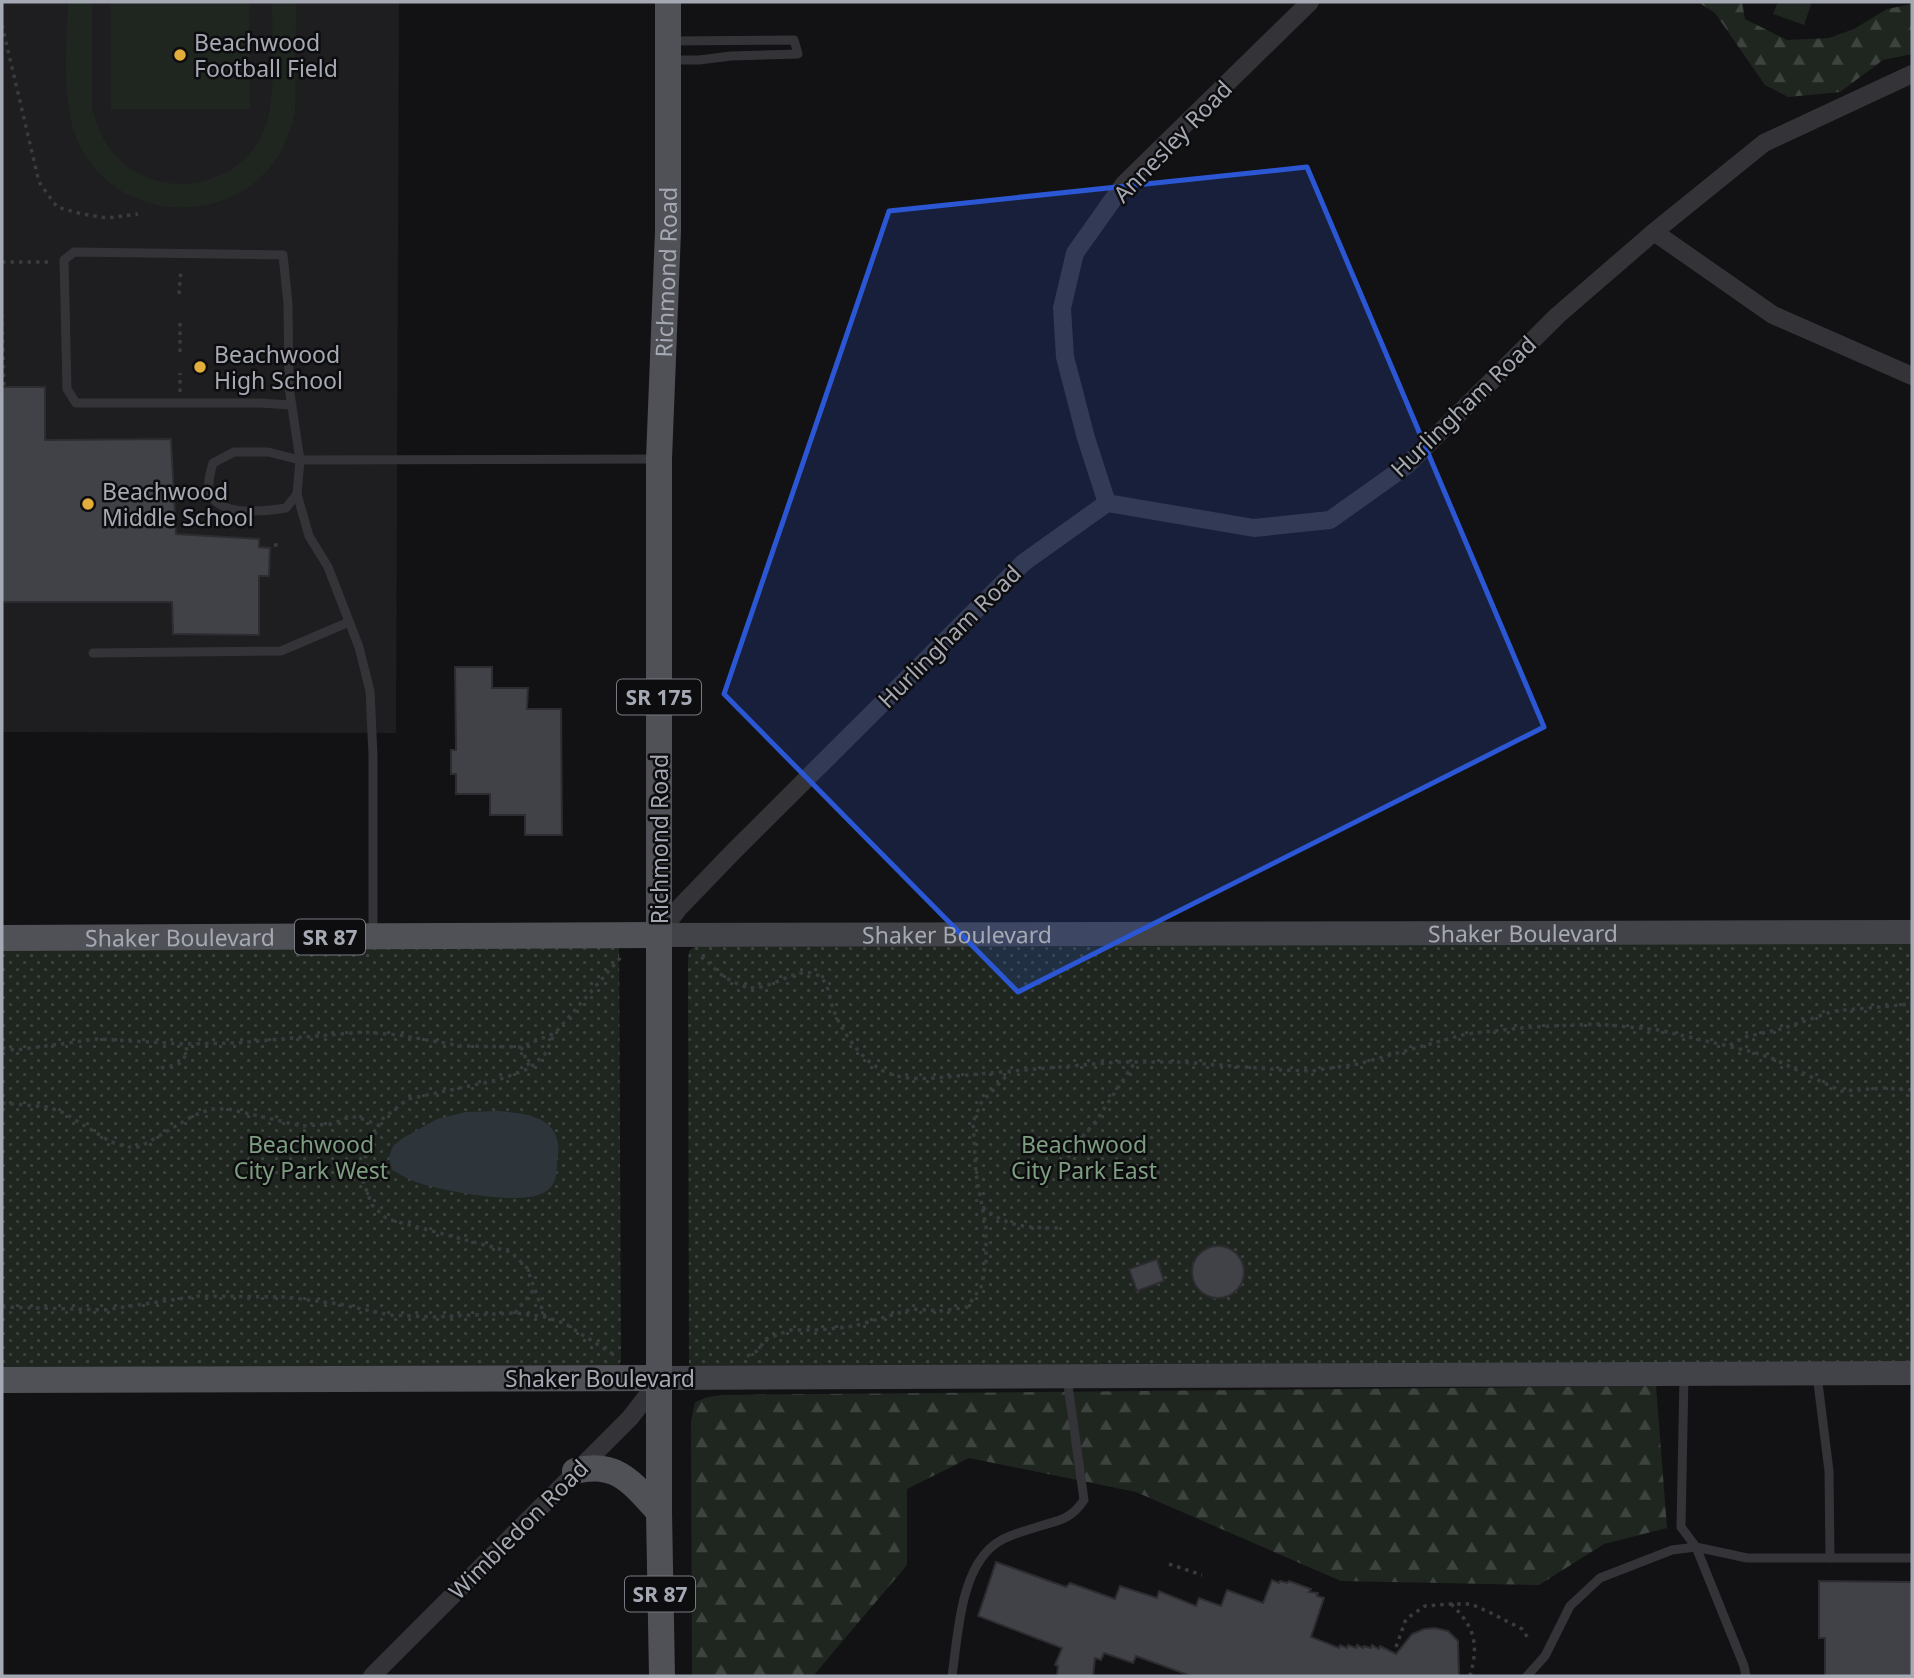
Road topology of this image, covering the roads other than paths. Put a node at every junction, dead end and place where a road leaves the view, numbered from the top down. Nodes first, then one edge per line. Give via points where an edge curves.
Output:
1 (668, 2) edge
2 (1310, 2) edge
3 (668, 51) junction
4 (1912, 75) edge
5 (1654, 232) junction
6 (1912, 376) edge
7 (292, 405) junction
8 (659, 459) junction
9 (300, 460) junction
10 (297, 494) junction
11 (1107, 503) junction
12 (349, 622) junction
13 (93, 653) dead end
14 (1912, 932) edge
15 (659, 935) junction
16 (373, 937) junction
17 (2, 938) edge
18 (1817, 1373) junction
19 (1912, 1373) edge
20 (1685, 1374) junction
21 (1066, 1376) junction
22 (659, 1378) junction
23 (2, 1380) edge
24 (575, 1472) junction
25 (659, 1512) junction
26 (1696, 1547) junction
27 (1830, 1558) junction
28 (1912, 1558) edge
29 (372, 1676) edge
30 (662, 1676) edge
31 (952, 1676) edge
32 (1527, 1676) edge
33 (1746, 1676) edge

1 - 3 main road, Richmond Road / SR 175
2 - 11 street, Annesley Road via 1124,184 1075,253 1062,308 1065,357
3 - 3 lane via 699,60 798,54 794,40
3 - 8 main road, Richmond Road / SR 175 via 668,231
4 - 5 street, Hurlingham Road via 1764,143
5 - 6 street via 1773,315
5 - 11 street, Hurlingham Road via 1558,315 1406,466 1330,520 1254,528
7 - 7 lane via 283,255 74,252 64,260 67,389 76,402
7 - 9 lane
8 - 9 lane
8 - 15 main road, Richmond Road / SR 175
9 - 10 lane
9 - 10 lane via 268,452 234,452 213,463 209,479 210,495 219,505 240,511 286,509
10 - 12 lane via 309,536 328,567
11 - 15 street, Hurlingham Road via 1023,563 734,851
12 - 13 lane via 281,651
12 - 16 lane via 370,691
14 - 15 main road, Shaker Boulevard
15 - 16 main road, Shaker Boulevard / SR 87
15 - 22 main road, Richmond Road / SR 87
16 - 17 main road, Shaker Boulevard / SR 87
18 - 19 main road, Shaker Boulevard
18 - 20 main road, Shaker Boulevard
18 - 27 lane via 1829,1471
20 - 21 main road, Shaker Boulevard
20 - 26 lane via 1681,1527
21 - 22 main road, Shaker Boulevard
21 - 31 lane via 1084,1500 1062,1521 993,1545 974,1569 964,1597
22 - 23 main road, Shaker Boulevard
22 - 24 street, Wimbledon Road via 630,1418
22 - 25 main road, Richmond Road / SR 87
24 - 25 main road via 593,1467 618,1472
24 - 29 street, Wimbledon Road
25 - 30 main road, Richmond Road / SR 87
26 - 27 lane via 1747,1558
26 - 32 lane via 1672,1550 1600,1578 1570,1606 1545,1656
26 - 33 lane
27 - 28 lane

